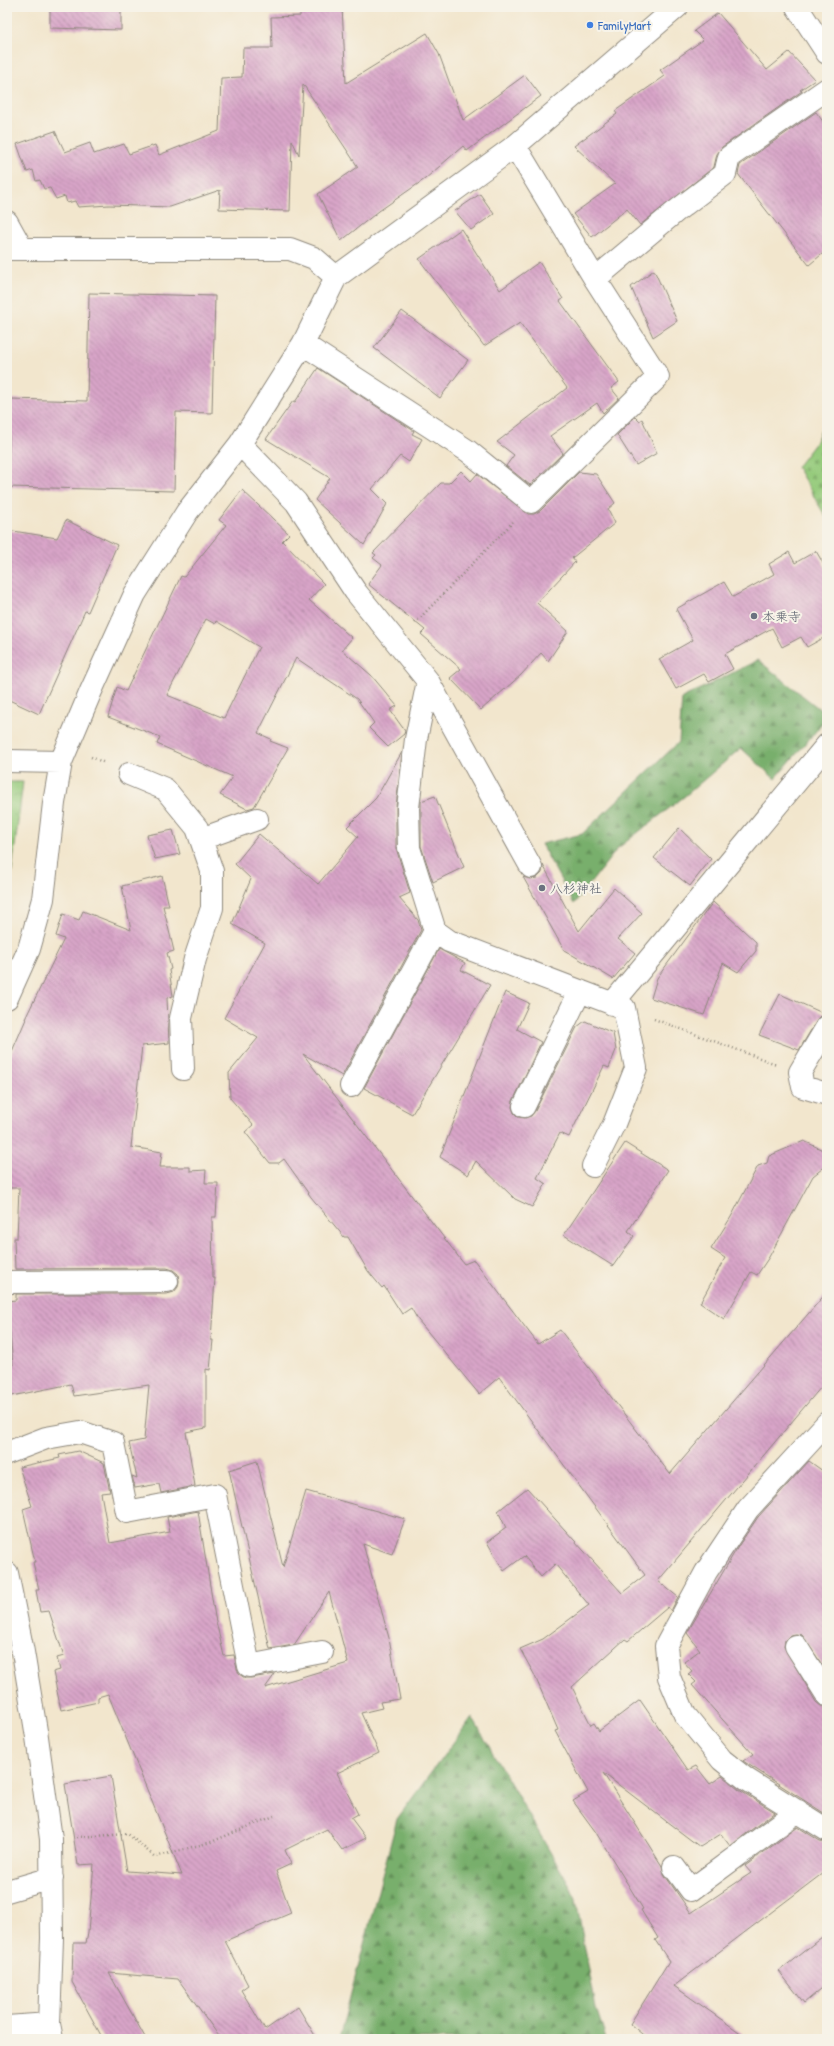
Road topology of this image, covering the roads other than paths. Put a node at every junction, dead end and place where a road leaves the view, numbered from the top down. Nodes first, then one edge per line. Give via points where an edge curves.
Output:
1 (677, 7) edge
2 (797, 7) edge
3 (827, 53) edge
4 (827, 89) edge
5 (515, 146) junction
6 (7, 222) edge
7 (14, 249) edge
8 (336, 278) junction
9 (595, 279) junction
10 (302, 344) junction
11 (240, 444) junction
12 (428, 681) junction
13 (827, 746) edge
14 (65, 754) junction
15 (7, 761) edge
16 (129, 774) road end
17 (257, 819) dead end
18 (201, 839) junction
19 (531, 867) dead end
20 (435, 931) junction
21 (580, 991) junction
22 (7, 998) edge
23 (618, 1006) junction
24 (827, 1027) edge
25 (183, 1069) dead end
26 (352, 1086) dead end
27 (827, 1094) edge
28 (524, 1106) dead end
29 (593, 1166) dead end
30 (167, 1281) dead end
31 (7, 1282) edge
32 (827, 1423) edge
33 (7, 1453) edge
34 (7, 1573) edge
35 (796, 1646) dead end
36 (322, 1652) dead end
37 (15, 1656) edge
38 (827, 1695) edge
39 (798, 1811) junction
40 (827, 1830) edge
41 (674, 1867) dead end
42 (52, 1878) junction
43 (7, 1891) edge
44 (7, 2027) edge
45 (50, 2032) edge

1 - 5 street
2 - 3 street
4 - 9 street via 729,157 725,174
5 - 8 street
5 - 9 street
6 - 7 street
7 - 8 street via 290,249 314,258
8 - 10 street
9 - 10 street via 658,377 531,502 468,451
10 - 11 street
11 - 12 street via 296,502 355,591
11 - 14 street via 187,512 135,594
12 - 19 street
12 - 20 street via 416,739 408,808 409,848
13 - 23 street
14 - 15 street
14 - 22 street via 54,804 43,899 29,949
16 - 18 street via 165,790 197,828
17 - 18 street
18 - 25 street via 212,871 212,908 181,1018
20 - 21 street via 448,941
20 - 26 street
21 - 23 street
21 - 28 street
23 - 29 street via 636,1068 614,1124
24 - 27 street via 800,1072 803,1087
30 - 31 street
32 - 39 street via 748,1509 706,1572 666,1646 670,1677 686,1715 722,1760 746,1779
33 - 36 street via 46,1438 80,1432 113,1443 127,1512 215,1496 249,1666
34 - 37 street
35 - 38 street
37 - 42 street via 37,1737 51,1839
39 - 40 street
39 - 41 street via 691,1890
42 - 43 street
42 - 45 street
44 - 45 street

